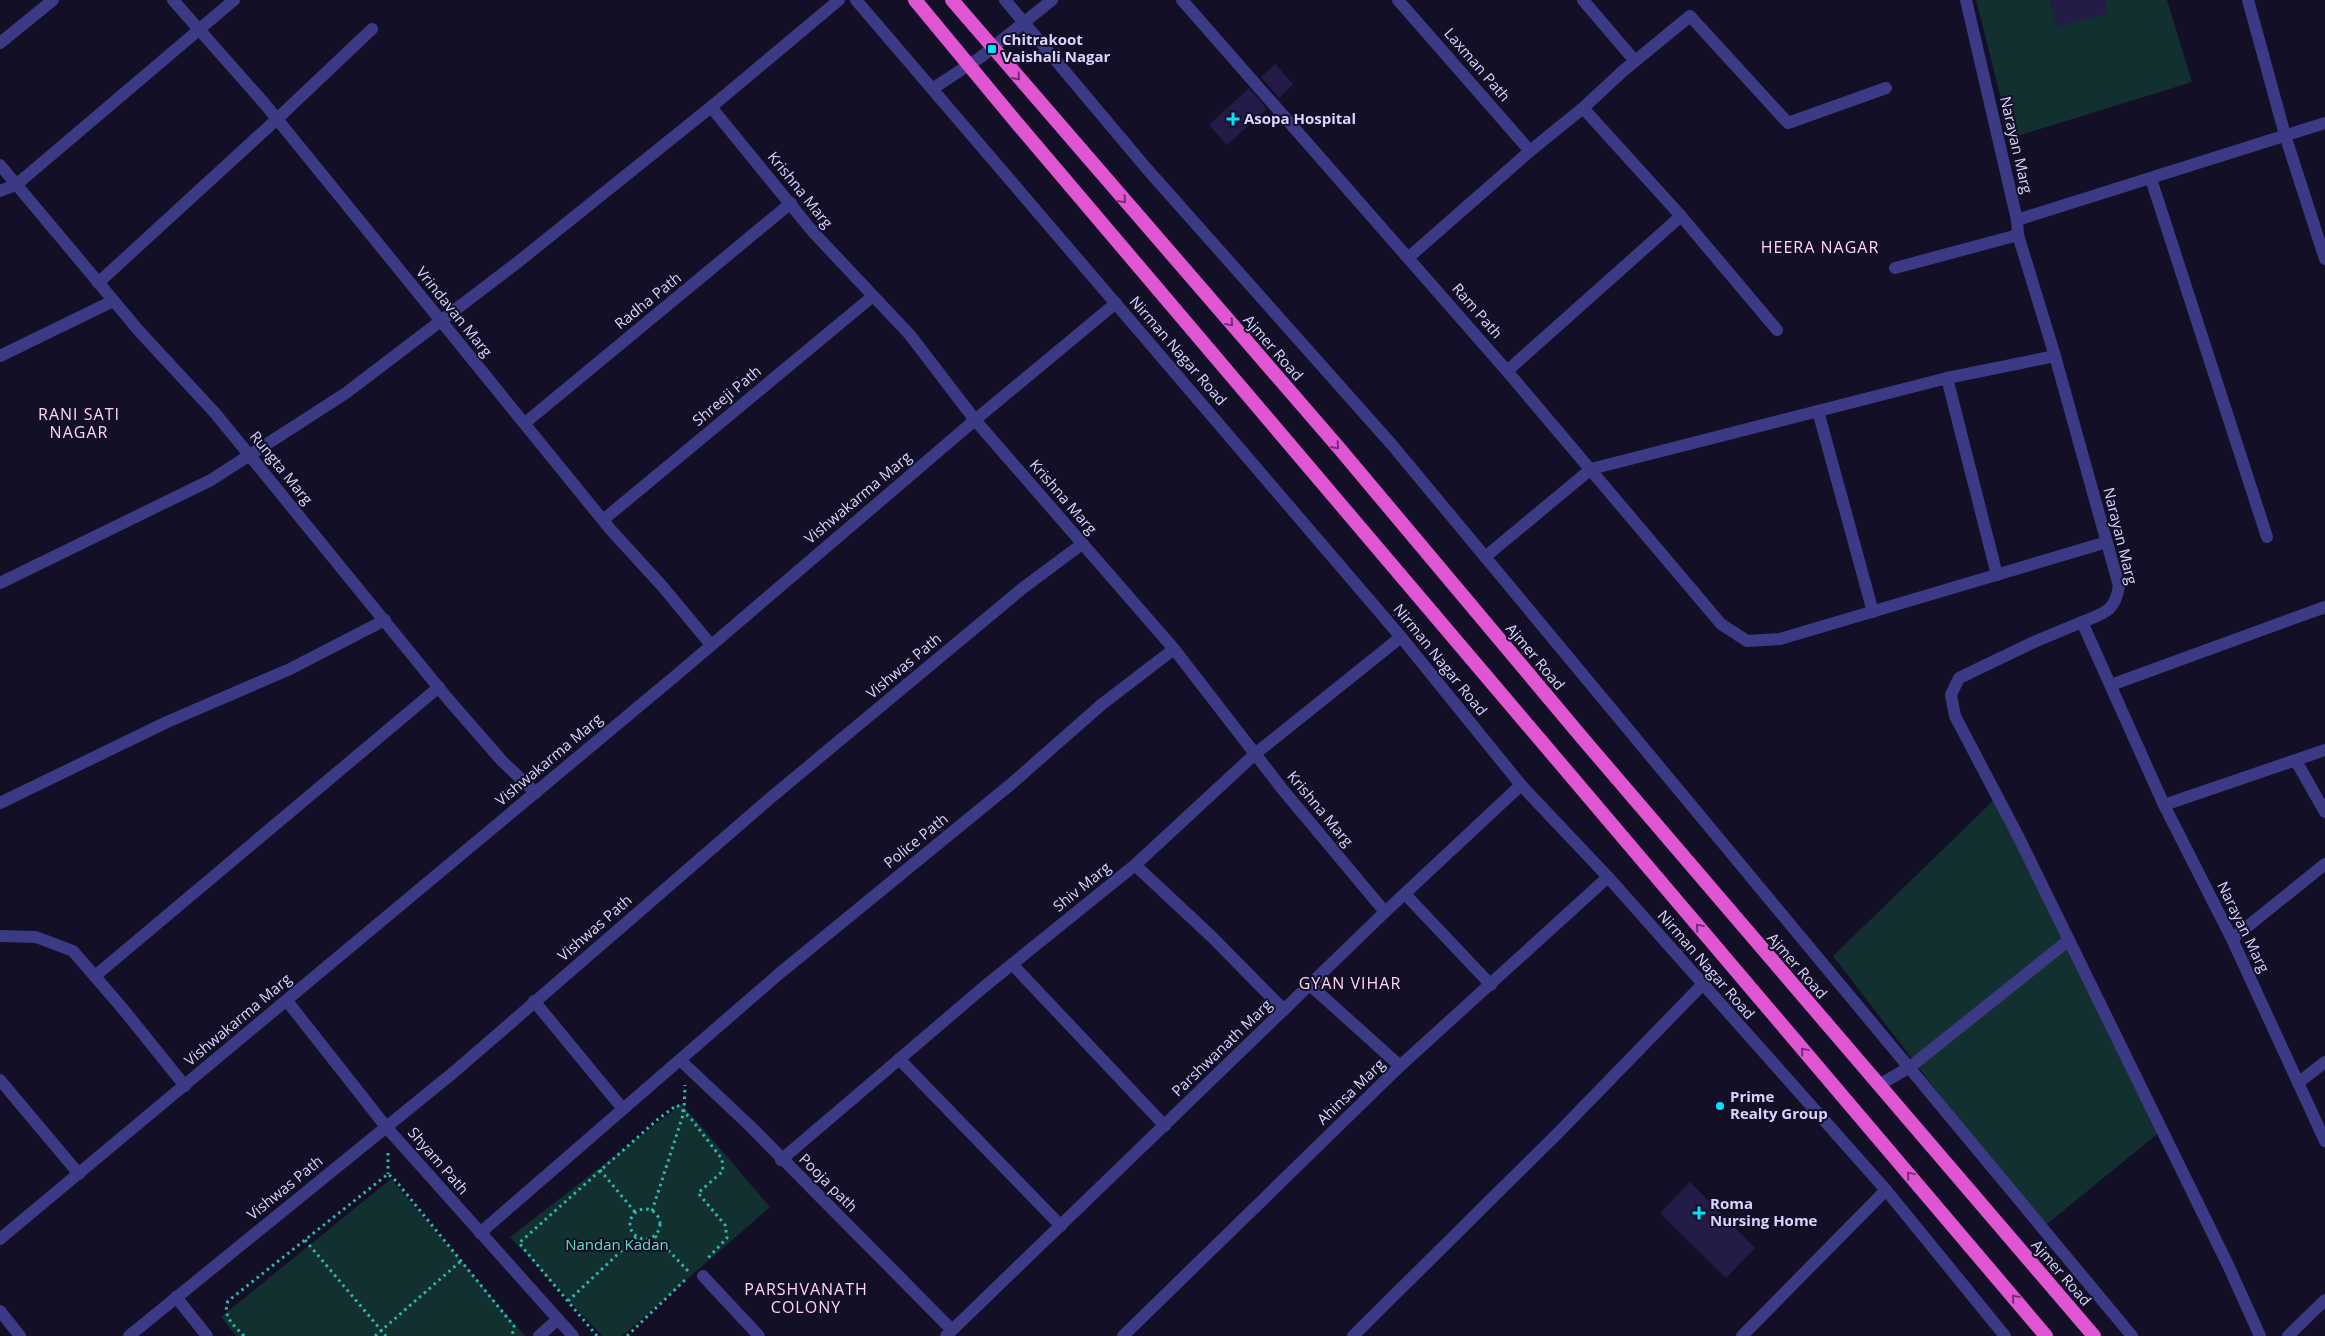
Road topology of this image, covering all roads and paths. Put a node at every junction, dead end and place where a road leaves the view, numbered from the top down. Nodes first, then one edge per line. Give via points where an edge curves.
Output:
1 (53, 0) edge
2 (173, 0) edge
3 (234, 0) edge
4 (839, 0) edge
5 (856, 0) edge
6 (915, 0) edge
7 (952, 0) edge
8 (1005, 0) edge
9 (1052, 0) edge
10 (1182, 0) edge
11 (1398, 0) edge
12 (1583, 0) edge
13 (1966, 0) edge
14 (2251, 1) edge
15 (1024, 23) junction
16 (372, 29) dead end
17 (199, 30) junction
18 (0, 43) edge
19 (992, 48) junction
20 (1635, 61) junction
21 (969, 65) junction
22 (1886, 88) dead end
23 (932, 89) junction
24 (711, 107) junction
25 (1583, 108) junction
26 (277, 119) junction
27 (2325, 123) edge
28 (2285, 135) junction
29 (1530, 151) junction
30 (0, 165) edge
31 (2151, 179) junction
32 (16, 184) junction
33 (0, 191) edge
34 (791, 203) junction
35 (1681, 216) junction
36 (2017, 220) junction
37 (2018, 235) junction
38 (1408, 257) junction
39 (2325, 259) edge
40 (1895, 268) dead end
41 (98, 283) junction
42 (873, 296) junction
43 (113, 301) junction
44 (1116, 302) junction
45 (440, 322) junction
46 (1777, 330) dead end
47 (0, 356) edge
48 (2055, 356) junction
49 (1507, 371) junction
50 (1947, 378) junction
51 (1818, 411) junction
52 (975, 420) junction
53 (525, 423) junction
54 (249, 456) junction
55 (1591, 469) junction
56 (603, 520) junction
57 (2268, 536) dead end
58 (2107, 542) junction
59 (1082, 544) junction
60 (1485, 557) junction
61 (1997, 575) junction
62 (0, 583) edge
63 (2325, 607) edge
64 (1873, 612) junction
65 (385, 620) junction
66 (2082, 622) junction
67 (1401, 637) junction
68 (711, 645) junction
69 (1174, 649) junction
70 (2111, 685) junction
71 (439, 687) junction
72 (2325, 750) edge
73 (1255, 754) junction
74 (2296, 761) junction
75 (1521, 785) junction
76 (536, 793) junction
77 (0, 803) edge
78 (2164, 805) junction
79 (2325, 812) edge
80 (2325, 864) edge
81 (1135, 865) junction
82 (1608, 877) junction
83 (1405, 894) junction
84 (1385, 912) junction
85 (0, 936) edge
86 (2232, 939) junction
87 (2069, 940) junction
88 (1012, 964) junction
89 (95, 976) junction
90 (1310, 985) junction
91 (1490, 985) junction
92 (1702, 985) junction
93 (287, 1001) junction
94 (534, 1001) junction
95 (1284, 1010) junction
96 (899, 1059) junction
97 (680, 1060) junction
98 (2325, 1062) edge
99 (1400, 1066) junction
100 (1910, 1067) junction
101 (0, 1080) edge
102 (2298, 1083) junction
103 (1879, 1085) junction
104 (185, 1086) junction
105 (623, 1109) junction
106 (684, 1112) junction
107 (1165, 1126) junction
108 (387, 1128) junction
109 (2325, 1141) edge
110 (781, 1160) junction
111 (600, 1170) junction
112 (79, 1174) junction
113 (1886, 1190) junction
114 (652, 1211) junction
115 (635, 1212) junction
116 (1061, 1226) junction
117 (480, 1233) junction
118 (654, 1236) junction
119 (636, 1237) junction
120 (0, 1239) edge
121 (305, 1240) junction
122 (461, 1261) junction
123 (704, 1261) dead end
124 (703, 1276) dead end
125 (176, 1297) junction
126 (2325, 1300) edge
127 (568, 1301) junction
128 (0, 1311) edge
129 (558, 1319) junction
130 (381, 1330) junction
131 (949, 1333) edge
132 (1747, 1334) edge
133 (20, 1336) edge
134 (128, 1336) edge
135 (207, 1336) edge
136 (244, 1336) edge
137 (375, 1336) edge
138 (386, 1336) edge
139 (512, 1336) edge
140 (540, 1336) edge
141 (573, 1336) edge
142 (597, 1336) edge
143 (627, 1336) edge
144 (759, 1336) edge
145 (1123, 1336) edge
146 (1353, 1336) edge
147 (2005, 1336) edge
148 (2046, 1336) edge
149 (2094, 1336) edge
150 (2132, 1336) edge
151 (2260, 1336) edge
152 (2288, 1336) edge

1 - 18 street
2 - 17 street, Vrindavan Marg
3 - 17 street
4 - 24 street
5 - 23 street, Nirman Nagar Road
6 - 21 highway
7 - 19 highway, Ajmer Road
8 - 15 street
9 - 15 street
10 - 38 street, Ram Path
11 - 29 street, Laxman Path
12 - 20 street
13 - 36 street, Narayan Marg
14 - 28 street
15 - 19 street
15 - 60 street via 1146,168 1393,446
16 - 26 street
17 - 26 street, Vrindavan Marg
17 - 32 street
19 - 21 street
19 -> 103 highway, Ajmer Road via 1338,448
20 - 22 street via 1690,16 1788,123
20 - 25 street
21 - 23 street
148 -> 21 highway
23 - 44 street, Nirman Nagar Road
24 - 34 street, Krishna Marg
24 - 45 street
25 - 29 street
25 - 35 street
26 - 41 street
26 - 45 street, Vrindavan Marg
27 - 28 street
28 - 31 street
28 - 39 street
29 - 38 street
30 - 32 street, Rungta Marg
31 - 36 street
31 - 57 street
32 - 33 street
32 - 41 street, Rungta Marg
34 - 42 street, Krishna Marg via 813,232
34 - 53 street, Radha Path
35 - 46 street
35 - 49 street
36 - 37 street, Narayan Marg
37 - 40 street
37 - 48 street, Narayan Marg
38 - 49 street, Ram Path
41 - 43 street, Rungta Marg
42 - 52 street, Krishna Marg via 910,335
42 - 56 street, Shreeji Path
43 - 47 street
43 - 54 street, Rungta Marg via 215,413
44 - 52 street, Vishwakarma Marg
44 - 67 street, Nirman Nagar Road
45 - 53 street, Vrindavan Marg
45 - 54 street via 346,393
48 - 50 street
48 - 58 street, Narayan Marg
49 - 55 street, Ram Path
50 - 51 street
50 - 61 street
51 - 55 street
51 - 64 street
52 - 59 street, Krishna Marg
52 - 68 street, Vishwakarma Marg
53 - 56 street, Vrindavan Marg
54 - 62 street via 211,480
54 - 65 street, Rungta Marg
55 - 60 street
55 - 64 street, Ram Path via 1720,624 1747,641 1780,639
56 - 68 street, Vrindavan Marg
58 - 61 street
58 - 66 street, Narayan Marg via 2119,586 2117,600 2108,611
59 - 69 street, Krishna Marg
59 - 94 street, Vishwas Path via 1023,588 768,800
60 - 100 street
61 - 64 street
63 - 70 street
65 - 71 street, Rungta Marg
65 - 77 street via 290,669 167,722
66 - 70 street, Narayan Marg
66 - 87 street via 1959,678 1951,695 1955,716
67 - 73 street, Shiv Marg
67 - 75 street, Nirman Nagar Road
68 - 76 street, Vishwakarma Marg
69 - 73 street, Krishna Marg
69 - 97 street, Police Path via 1101,705 1010,785 780,972
70 - 78 street, Narayan Marg
71 - 76 street, Rungta Marg via 502,761
71 - 89 street
72 - 74 street
73 - 81 street, Shiv Marg
73 - 84 street, Krishna Marg
74 - 78 street
74 - 79 street
75 - 82 street, Nirman Nagar Road
75 - 83 street, Parshwanath Marg
76 - 93 street, Vishwakarma Marg
78 - 86 street, Narayan Marg
80 - 86 street
81 - 88 street, Shiv Marg
81 - 95 street
82 - 91 street, Ahinsa Marg
82 - 92 street, Nirman Nagar Road
83 - 84 street, Parshwanath Marg
83 - 91 street
84 - 90 street, Parshwanath Marg
85 - 89 street via 36,937 73,951
86 - 102 street, Narayan Marg
87 - 100 street
87 - 151 street
88 - 96 street, Shiv Marg
88 - 107 street
89 - 104 street
90 - 95 street, Parshwanath Marg
90 - 99 street
91 - 99 street, Ahinsa Marg
92 - 113 street, Nirman Nagar Road
92 - 146 street
93 - 104 street, Vishwakarma Marg
93 - 108 street, Shyam Path
94 - 105 street
94 - 108 street, Vishwas Path
95 - 107 street, Parshwanath Marg
96 - 110 street, Shiv Marg
96 - 116 street
97 - 105 street, Police Path
97 - 110 street, Pooja path
98 - 102 street
99 - 145 street, Ahinsa Marg
100 - 103 street
100 - 150 street
101 - 112 street
102 - 109 street, Narayan Marg
103 - 149 highway, Ajmer Road
104 - 112 street, Vishwakarma Marg
105 - 117 street, Police Path
106 - 111 path via 678,1104
106 - 114 path
106 - 123 path via 722,1159 724,1167 698,1193 725,1224 727,1238
107 - 116 street, Parshwanath Marg
108 - 117 street, Shyam Path
108 - 125 street, Vishwas Path
110 - 131 street, Pooja path
111 - 115 path
111 - 127 path via 519,1243
112 - 120 street, Vishwakarma Marg
113 - 132 street
113 - 147 street, Nirman Nagar Road
114 - 115 path via 643,1209
114 - 118 path via 660,1223
115 - 119 path via 630,1225
116 - 131 street, Parshwanath Marg
117 - 129 street, Shyam Path
118 - 119 path via 645,1240
118 - 143 path via 691,1274
119 - 127 path
121 - 122 path via 388,1174
121 - 130 path
121 - 136 path via 228,1301 225,1308 227,1317
122 - 130 path
122 - 139 path via 514,1326
124 - 144 street
125 - 134 street, Vishwas Path
125 - 135 street
126 - 152 street
127 - 142 path
128 - 133 street
129 - 140 street
129 - 141 street, Shyam Path
130 - 137 path
130 - 138 path

